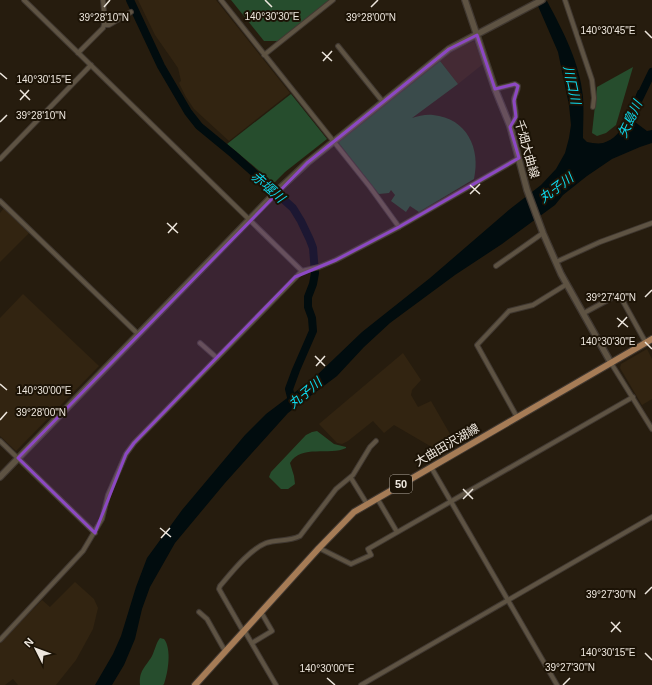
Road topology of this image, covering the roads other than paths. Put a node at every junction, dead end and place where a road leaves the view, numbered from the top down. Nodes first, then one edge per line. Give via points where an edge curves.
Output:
1 (24, 0) edge
2 (103, 0) edge
3 (221, 0) edge
4 (333, 0) edge
5 (465, 0) edge
6 (542, 0) edge
7 (565, 0) edge
8 (131, 12) dead end
9 (104, 25) junction
10 (477, 35) junction
11 (338, 46) dead end
12 (78, 53) junction
13 (264, 55) junction
14 (91, 65) junction
15 (495, 89) junction
16 (383, 102) junction
17 (593, 108) dead end
18 (510, 126) junction
19 (333, 142) junction
20 (519, 158) junction
21 (0, 159) edge
22 (0, 201) edge
23 (250, 219) junction
24 (652, 223) edge
25 (399, 227) junction
26 (543, 233) junction
27 (556, 262) junction
28 (496, 266) dead end
29 (302, 271) junction
30 (567, 284) junction
31 (584, 313) junction
32 (138, 334) junction
33 (652, 339) edge
34 (200, 343) dead end
35 (646, 343) junction
36 (216, 358) junction
37 (611, 363) junction
38 (634, 397) junction
39 (518, 417) junction
40 (652, 429) edge
41 (0, 441) edge
42 (376, 441) dead end
43 (18, 458) junction
44 (431, 467) junction
45 (0, 477) edge
46 (351, 478) junction
47 (377, 498) junction
48 (451, 502) junction
49 (367, 504) junction
50 (652, 517) edge
51 (397, 532) junction
52 (95, 533) junction
53 (319, 548) junction
54 (508, 600) junction
55 (199, 612) dead end
56 (261, 612) junction
57 (244, 631) junction
58 (0, 640) edge
59 (252, 643) junction
60 (225, 651) junction
61 (195, 685) edge
62 (276, 685) edge
63 (360, 685) edge
64 (557, 685) edge

1 - 12 street
2 - 9 street
3 - 13 street
4 - 13 street
5 - 10 street, 千畑大曲線
6 - 10 street
7 - 17 street via 592,80
8 - 9 street via 109,25
9 - 12 street
10 - 15 street, 千畑大曲線
10 - 16 street via 449,49
11 - 16 street
12 - 14 street
13 - 19 street
14 - 21 street
14 - 23 street
15 - 18 street, 千畑大曲線
15 - 18 street via 515,84 518,86 514,101 517,113
16 - 19 street
18 - 20 street, 千畑大曲線
19 - 23 street via 307,163
19 - 25 street
20 - 25 street
20 - 26 street, 千畑大曲線 via 522,175
22 - 32 street
23 - 29 street
23 - 32 street
24 - 27 street
25 - 29 street via 336,260
26 - 27 street, 千畑大曲線
26 - 28 street
27 - 30 street, 千畑大曲線
29 - 36 street
30 - 31 street, 千畑大曲線
30 - 39 street via 533,305 508,311 477,345
31 - 35 street via 619,294
31 - 37 street, 千畑大曲線
32 - 43 street
33 - 35 main road, 大曲田沢湖線 / 50
34 - 36 street
35 - 37 main road, 大曲田沢湖線 / 50
36 - 52 street via 126,454
37 - 38 street
37 - 39 main road, 大曲田沢湖線 / 50
38 - 40 street
38 - 48 street
39 - 44 main road, 大曲田沢湖線 / 50
41 - 43 street
42 - 46 street via 370,446
43 - 45 street
43 - 52 street
44 - 47 main road, 大曲田沢湖線 / 50
44 - 48 street
46 - 49 street
46 - 57 street via 336,489 300,536 292,540 267,543 239,564 220,586 219,589
47 - 49 main road, 大曲田沢湖線 / 50
47 - 51 street
48 - 51 street
48 - 54 street
49 - 53 main road, 大曲田沢湖線 / 50 via 346,519
50 - 54 street
51 - 53 street via 368,549 371,555 351,564
52 - 58 street via 83,551
53 - 56 main road, 大曲田沢湖線 / 50
54 - 63 street
54 - 64 street
55 - 60 street via 207,619
56 - 57 main road, 大曲田沢湖線 / 50
56 - 59 street via 272,631
57 - 59 street
57 - 60 main road, 大曲田沢湖線 / 50
59 - 62 street
60 - 61 main road, 大曲田沢湖線 / 50

